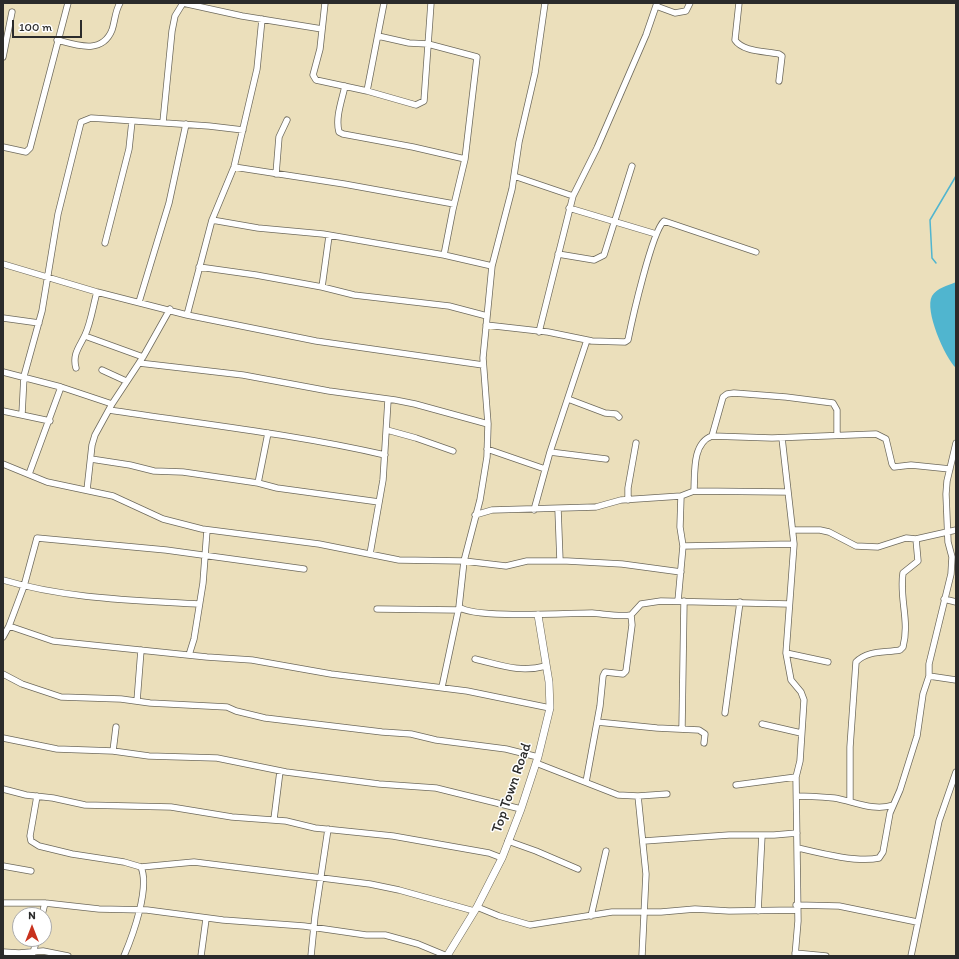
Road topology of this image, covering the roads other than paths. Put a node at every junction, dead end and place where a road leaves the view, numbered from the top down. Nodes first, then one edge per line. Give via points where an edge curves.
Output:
1 (68, 3) edge
2 (120, 3) edge
3 (183, 3) edge
4 (325, 3) edge
5 (384, 3) edge
6 (431, 3) edge
7 (545, 3) edge
8 (690, 3) edge
9 (739, 3) edge
10 (657, 5) edge
11 (12, 12) dead end
12 (262, 19) junction
13 (322, 29) junction
14 (378, 36) junction
15 (57, 40) junction
16 (428, 44) junction
17 (3, 58) edge
18 (779, 81) dead end
19 (345, 86) junction
20 (367, 91) junction
21 (287, 120) dead end
22 (132, 121) junction
23 (164, 122) junction
24 (186, 124) junction
25 (242, 130) junction
26 (3, 147) edge
27 (465, 159) junction
28 (632, 166) dead end
29 (234, 167) junction
30 (276, 174) junction
31 (514, 176) junction
32 (573, 196) junction
33 (454, 204) junction
34 (569, 208) junction
35 (212, 220) junction
36 (615, 222) junction
37 (656, 234) junction
38 (329, 236) junction
39 (105, 243) dead end
40 (756, 252) dead end
41 (558, 254) junction
42 (444, 255) junction
43 (3, 264) edge
44 (492, 266) junction
45 (199, 267) junction
46 (48, 277) junction
47 (322, 287) junction
48 (97, 292) junction
49 (139, 302) junction
50 (170, 309) junction
51 (187, 315) junction
52 (487, 316) junction
53 (3, 318) edge
54 (38, 323) junction
55 (486, 325) junction
56 (539, 332) junction
57 (85, 336) junction
58 (587, 340) junction
59 (143, 357) junction
60 (139, 362) junction
61 (483, 365) junction
62 (76, 368) dead end
63 (102, 370) dead end
64 (3, 372) edge
65 (24, 376) junction
66 (126, 381) junction
67 (61, 387) junction
68 (568, 398) junction
69 (388, 400) junction
70 (112, 404) junction
71 (109, 410) junction
72 (3, 411) edge
73 (22, 414) junction
74 (619, 417) dead end
75 (50, 420) junction
76 (488, 424) junction
77 (387, 430) junction
78 (268, 433) junction
79 (837, 435) junction
80 (712, 436) junction
81 (782, 438) junction
82 (636, 443) dead end
83 (956, 443) edge
84 (487, 449) junction
85 (453, 451) dead end
86 (550, 452) junction
87 (955, 452) edge
88 (385, 455) junction
89 (91, 459) junction
90 (606, 459) dead end
91 (3, 464) edge
92 (545, 469) junction
93 (950, 469) junction
94 (29, 474) junction
95 (258, 483) junction
96 (87, 490) junction
97 (694, 491) junction
98 (787, 492) junction
99 (681, 496) junction
100 (628, 500) junction
101 (379, 502) junction
102 (558, 509) junction
103 (534, 510) junction
104 (475, 515) junction
105 (207, 530) junction
106 (793, 530) junction
107 (956, 530) edge
108 (947, 531) junction
109 (916, 539) junction
110 (794, 544) junction
111 (683, 546) junction
112 (370, 554) junction
113 (205, 555) junction
114 (464, 561) junction
115 (560, 561) junction
116 (304, 569) dead end
117 (681, 572) junction
118 (3, 580) edge
119 (24, 586) junction
120 (944, 599) junction
121 (681, 601) junction
122 (740, 602) junction
123 (956, 602) edge
124 (199, 604) junction
125 (789, 604) junction
126 (377, 609) dead end
127 (459, 609) junction
128 (538, 615) junction
129 (631, 615) junction
130 (9, 626) junction
131 (3, 637) edge
132 (141, 650) junction
133 (786, 653) junction
134 (189, 655) junction
135 (475, 659) dead end
136 (828, 662) dead end
137 (546, 666) junction
138 (3, 674) edge
139 (929, 676) junction
140 (956, 680) edge
141 (442, 687) junction
142 (137, 701) junction
143 (550, 708) junction
144 (725, 713) dead end
145 (597, 722) junction
146 (762, 724) dead end
147 (116, 727) dead end
148 (682, 728) junction
149 (800, 733) junction
150 (3, 738) edge
151 (704, 743) dead end
152 (113, 751) junction
153 (537, 760) junction
154 (280, 771) junction
155 (956, 772) edge
156 (796, 777) junction
157 (586, 782) junction
158 (736, 785) dead end
159 (3, 789) edge
160 (667, 794) dead end
161 (37, 796) junction
162 (638, 796) junction
163 (797, 796) junction
164 (850, 801) junction
165 (893, 805) junction
166 (521, 809) junction
167 (274, 819) junction
168 (328, 829) junction
169 (797, 833) junction
170 (762, 835) junction
171 (508, 841) junction
172 (644, 841) junction
173 (798, 848) junction
174 (606, 851) dead end
175 (502, 858) junction
176 (3, 866) edge
177 (141, 867) junction
178 (578, 869) dead end
179 (32, 871) dead end
180 (322, 877) junction
181 (3, 903) edge
182 (45, 903) junction
183 (44, 907) edge
184 (796, 907) junction
185 (475, 909) junction
186 (139, 910) junction
187 (758, 911) junction
188 (644, 912) junction
189 (591, 916) junction
190 (206, 919) junction
191 (917, 922) junction
192 (314, 928) junction
193 (3, 952) edge
194 (33, 953) edge
195 (795, 954) edge
196 (68, 956) edge
197 (124, 956) edge
198 (200, 956) edge
199 (312, 956) edge
200 (447, 956) edge
201 (642, 956) edge
202 (826, 956) edge
203 (911, 956) edge

1 - 15 street
2 - 15 street via 111,32 97,46 89,48
3 - 12 street
3 - 23 street via 175,16 172,31
4 - 13 street
5 - 14 street
6 - 16 street
7 - 31 street via 536,66
8 - 10 street via 686,11 674,13
9 - 18 street via 735,40 745,48 782,56
10 - 32 street via 597,148
11 - 17 street
12 - 13 street
12 - 25 street via 257,69
13 - 19 street via 314,78
14 - 16 street
14 - 20 street
15 - 26 street via 29,151
16 - 20 street via 422,104 416,106
16 - 27 street via 477,57
19 - 20 street
19 - 27 street via 338,117 339,132
21 - 30 street via 279,137
22 - 23 street
22 - 39 street via 129,148
22 - 46 street via 91,118 81,122 58,214
23 - 24 street
24 - 25 street
24 - 49 street via 168,203
25 - 29 street
27 - 33 street
28 - 36 street
29 - 30 street
29 - 35 street
30 - 33 street
31 - 32 street
31 - 44 street
32 - 34 street
33 - 42 street
34 - 36 street
34 - 41 street
35 - 38 street
35 - 45 street
36 - 37 street
36 - 41 street via 607,249 600,258 594,260
37 - 40 street via 661,224 668,221
37 - 58 street via 628,340 620,343
38 - 42 street
38 - 47 street
41 - 56 street
42 - 44 street
43 - 46 street
44 - 52 street
45 - 47 street
45 - 51 street
46 - 48 street
46 - 54 street
47 - 52 street via 354,295 448,306
48 - 49 street
48 - 57 street
49 - 50 street
50 - 51 street
50 - 59 street
51 - 61 street via 316,341
52 - 55 street
53 - 54 street
54 - 65 street
55 - 56 street
55 - 61 street
56 - 58 street
57 - 59 street
57 - 62 street via 76,350
58 - 68 street
59 - 60 street
60 - 66 street
60 - 69 street via 243,375
61 - 76 street
63 - 66 street
64 - 65 street
65 - 67 street
65 - 73 street
66 - 70 street
67 - 70 street
67 - 75 street
68 - 74 street
68 - 86 street
69 - 76 street via 416,404
69 - 77 street
70 - 71 street
71 - 78 street
71 - 89 street via 95,435
72 - 73 street
73 - 75 street
75 - 94 street
76 - 84 street
77 - 85 street
77 - 88 street
78 - 88 street
78 - 95 street
79 - 80 street via 837,410 833,403 734,393 723,397
79 - 81 street
79 - 93 street via 883,436 886,438 894,466
80 - 81 street
80 - 97 street via 704,440 699,447
81 - 98 street
82 - 100 street via 628,483
83 - 87 street
84 - 92 street
84 - 104 street via 480,500
86 - 90 street
86 - 92 street
87 - 93 street
88 - 101 street
89 - 95 street via 154,471 183,472
89 - 96 street
91 - 94 street
92 - 103 street
93 - 108 street via 946,494
94 - 96 street via 47,482
95 - 101 street
96 - 105 street via 119,498 174,523
97 - 98 street
97 - 99 street
98 - 106 street
99 - 100 street
99 - 111 street via 680,527
100 - 102 street via 596,507
101 - 112 street
102 - 103 street
102 - 115 street
103 - 104 street via 492,510
104 - 114 street
105 - 112 street via 312,543
105 - 113 street
106 - 109 street via 829,532 856,546 878,547 906,538
106 - 110 street
107 - 108 street
108 - 109 street
108 - 120 street via 952,557 951,574
109 - 164 street via 918,561 903,573 901,584 906,615 903,647 894,651 872,653 856,662 850,747
110 - 111 street
110 - 125 street
111 - 117 street
112 - 114 street via 399,560
113 - 116 street
113 - 119 street via 37,538
113 - 124 street
114 - 115 street via 506,566 527,561
114 - 127 street
115 - 117 street via 622,564
117 - 121 street
118 - 119 street
119 - 124 street via 82,596
119 - 130 street
120 - 123 street
120 - 139 street via 929,664
121 - 122 street
121 - 129 street via 642,604
121 - 148 street
122 - 125 street
122 - 144 street
124 - 134 street
125 - 133 street
126 - 127 street
127 - 128 street
127 - 141 street
128 - 129 street
128 - 137 street, Top Town Road
129 - 145 street via 626,671 624,674 605,672
130 - 131 street
130 - 132 street via 53,641
132 - 134 street
132 - 142 street
133 - 136 street
133 - 149 street via 790,680 801,692 804,700
134 - 141 street via 252,660 331,674
135 - 137 street via 510,669
137 - 143 street, Top Town Road
138 - 142 street via 22,684 60,697
139 - 140 street
139 - 165 street via 923,694 917,736
141 - 143 street
142 - 153 street via 227,707 265,718 411,734 436,740 506,749
143 - 153 street, Top Town Road
145 - 148 street
145 - 157 street
146 - 149 street
147 - 152 street
148 - 151 street via 702,731 705,734
149 - 156 street via 800,761
150 - 152 street via 57,749
152 - 154 street via 149,756 217,758
153 - 157 street
153 - 166 street, Top Town Road
154 - 166 street via 379,784 436,788
154 - 167 street
155 - 191 street via 939,821 923,904
156 - 158 street
156 - 163 street
157 - 162 street via 610,793
159 - 161 street
160 - 162 street
161 - 167 street via 91,806 171,807 232,817
161 - 177 street via 30,836 39,846
162 - 172 street
163 - 164 street
163 - 169 street
164 - 165 street via 874,806
165 - 173 street via 883,852 879,858 849,857
166 - 171 street, Top Town Road
167 - 168 street
168 - 175 street via 393,836 489,853
168 - 180 street
169 - 170 street
169 - 173 street
170 - 172 street via 729,834
170 - 187 street
171 - 175 street, Top Town Road
171 - 178 street
172 - 188 street
173 - 184 street
174 - 189 street
175 - 185 street, Top Town Road
176 - 179 street
177 - 180 street via 194,862
177 - 186 street via 144,879
180 - 185 street via 393,888
180 - 192 street
181 - 182 street
182 - 183 street
182 - 186 street via 83,908
184 - 187 street
184 - 191 street via 834,906
184 - 195 street via 798,932
185 - 189 street via 530,925
185 - 200 street, Top Town Road
186 - 190 street
186 - 197 street via 133,936
187 - 188 street via 695,909
188 - 189 street via 612,912
188 - 201 street
190 - 192 street
190 - 198 street
191 - 203 street
192 - 199 street
192 - 200 street via 385,936 418,944
193 - 194 street
194 - 196 street
195 - 202 street

